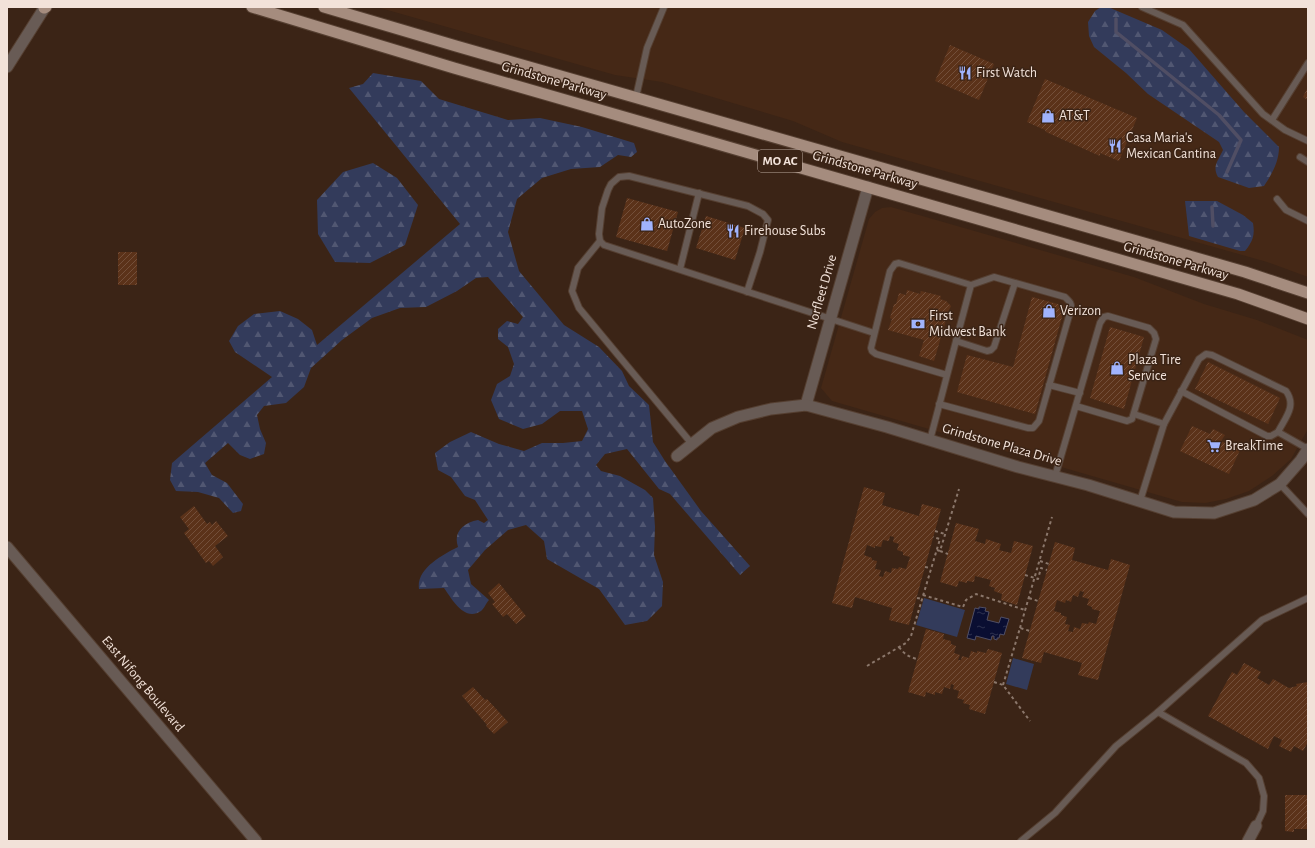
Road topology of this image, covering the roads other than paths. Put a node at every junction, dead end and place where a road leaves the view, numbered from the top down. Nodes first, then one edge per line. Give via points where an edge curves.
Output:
1 (45, 7) edge
2 (252, 7) edge
3 (324, 7) edge
4 (664, 7) edge
5 (1142, 7) edge
6 (1308, 63) edge
7 (7, 68) edge
8 (636, 97) junction
9 (1272, 120) junction
10 (1308, 141) edge
11 (1300, 157) dead end
12 (1308, 162) edge
13 (868, 187) junction
14 (699, 193) junction
15 (1277, 199) dead end
16 (1308, 221) edge
17 (600, 241) junction
18 (680, 269) junction
19 (1015, 283) junction
20 (971, 284) junction
21 (747, 292) junction
22 (1308, 293) edge
23 (1295, 314) junction
24 (830, 319) junction
25 (1308, 319) edge
26 (1308, 328) edge
27 (874, 333) junction
28 (956, 341) junction
29 (947, 375) junction
30 (1049, 385) junction
31 (1181, 391) junction
32 (1080, 394) junction
33 (939, 404) junction
34 (806, 405) junction
35 (1076, 406) junction
36 (1134, 414) junction
37 (1164, 424) junction
38 (1278, 432) junction
39 (930, 440) junction
40 (692, 444) junction
41 (1308, 449) edge
42 (677, 456) dead end
43 (1055, 476) junction
44 (1280, 484) junction
45 (1140, 501) junction
46 (1308, 514) edge
47 (7, 547) edge
48 (1308, 598) edge
49 (1158, 712) junction
50 (1256, 826) joint
51 (256, 841) edge
52 (1021, 841) edge
53 (1248, 841) edge

1 - 7 street
2 - 13 main road, Grindstone Parkway / MO AC
3 - 8 main road, Grindstone Parkway / MO AC
4 - 8 lane via 648,48
5 - 9 lane via 1184,25 1263,114
6 - 9 lane
8 - 22 main road, Grindstone Parkway / MO AC via 1246,272
9 - 10 lane via 1285,130
11 - 12 lane
13 - 23 main road, Grindstone Parkway / MO AC via 1238,294
13 - 24 street, Norfleet Drive
14 - 17 lane via 629,176 619,177 611,184 602,208
14 - 18 lane
14 - 21 lane via 748,206 763,214 768,220
15 - 16 lane via 1286,210
17 - 18 lane via 604,245
17 - 40 lane via 578,268 572,291 579,308
18 - 21 lane
19 - 20 lane via 994,277
19 - 28 lane via 991,350
19 - 30 lane via 1064,297 1072,305
20 - 27 lane via 895,264 890,271
20 - 28 lane
21 - 24 lane
23 - 25 main road, Grindstone Parkway / MO AC
23 - 26 main road
24 - 27 lane
24 - 34 street, Norfleet Drive
27 - 29 lane via 871,348 876,354
28 - 29 lane
29 - 33 lane
30 - 32 lane
30 - 33 lane via 1039,421 1033,428
31 - 37 lane
31 - 38 lane via 1267,436
31 - 38 lane via 1199,359 1206,354 1212,355 1290,396 1290,408
32 - 35 lane
32 - 36 lane via 1100,323 1104,318 1108,316 1149,328 1156,339
33 - 39 lane
34 - 39 street, Grindstone Plaza Drive
34 - 40 street, Grindstone Plaza Drive via 771,409 738,417 712,428
35 - 36 lane via 1128,421
35 - 43 lane
36 - 37 lane
37 - 45 lane
38 - 41 lane
39 - 43 street, Grindstone Plaza Drive
40 - 42 street, Grindstone Plaza Drive
41 - 44 street, Grindstone Plaza Drive
43 - 45 street, Grindstone Plaza Drive
44 - 45 street, Grindstone Plaza Drive via 1254,500 1214,513 1174,512
44 - 46 lane
47 - 51 street, East Nifong Boulevard
48 - 49 lane via 1262,620
49 - 50 lane via 1246,763 1259,778 1264,796 1263,810
49 - 52 lane via 1116,746 1055,813
50 - 53 street

